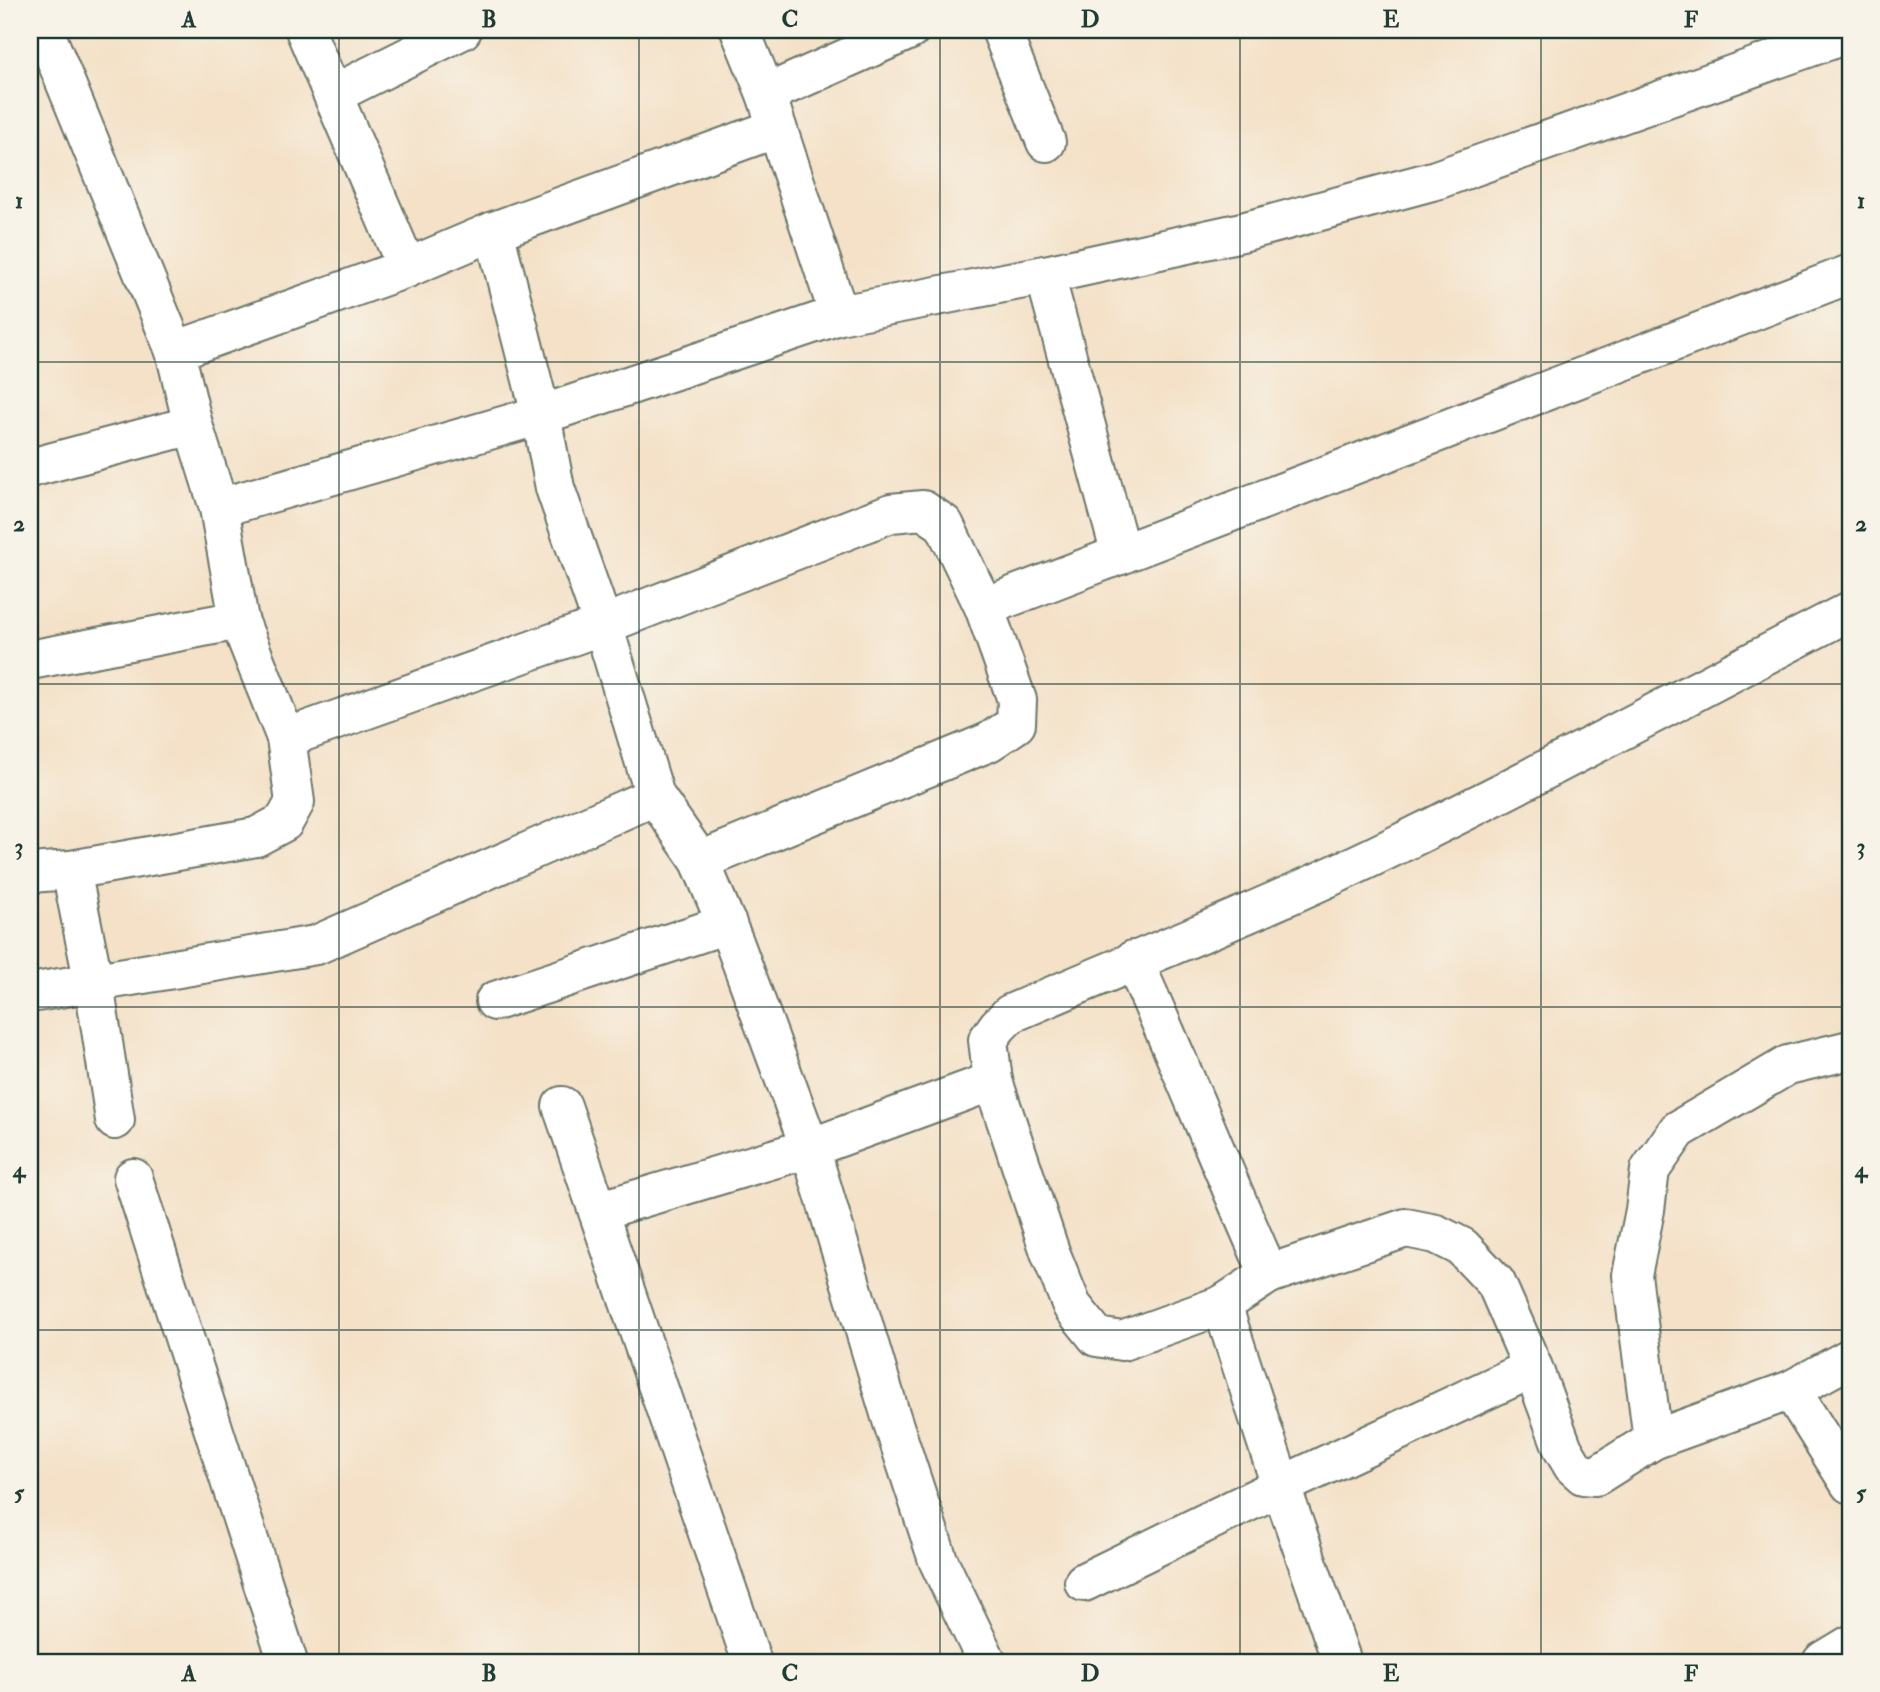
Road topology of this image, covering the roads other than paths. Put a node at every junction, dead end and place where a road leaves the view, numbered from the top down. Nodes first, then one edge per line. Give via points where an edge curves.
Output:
1 (44, 30) edge
2 (305, 30) edge
3 (462, 30) edge
4 (740, 30) edge
5 (910, 30) edge
6 (1001, 30) edge
7 (1843, 30) edge
8 (334, 94) junction
9 (771, 111) junction
10 (1046, 142) dead end
11 (494, 231) junction
12 (407, 268) junction
13 (1850, 274) edge
14 (1045, 275) junction
15 (839, 315) junction
16 (175, 351) junction
17 (541, 415) junction
18 (193, 425) junction
19 (30, 468) edge
20 (219, 508) junction
21 (1121, 555) junction
22 (985, 607) junction
23 (1850, 611) edge
24 (239, 620) junction
25 (603, 625) junction
26 (30, 660) edge
27 (286, 738) junction
28 (655, 796) junction
29 (700, 861) junction
30 (71, 870) junction
31 (30, 873) edge
32 (727, 924) junction
33 (1133, 960) junction
34 (94, 984) junction
35 (30, 993) edge
36 (495, 1001) dead end
37 (1850, 1050) edge
38 (993, 1081) junction
39 (562, 1106) dead end
40 (115, 1120) dead end
41 (810, 1148) junction
42 (133, 1178) dead end
43 (598, 1211) junction
44 (1269, 1274) junction
45 (1222, 1305) junction
46 (1850, 1358) edge
47 (1533, 1368) junction
48 (1791, 1390) junction
49 (1653, 1440) junction
50 (1850, 1484) edge
51 (1281, 1486) junction
52 (1084, 1582) dead end
53 (1850, 1645) edge
54 (288, 1662) edge
55 (752, 1662) edge
56 (987, 1662) edge
57 (1342, 1662) edge
58 (1822, 1662) edge

1 - 16 street
2 - 8 street
3 - 8 street
4 - 9 street
5 - 9 street
6 - 10 street
7 - 14 street via 1830,40 1436,180 1242,232
8 - 12 street
9 - 11 street
9 - 15 street
11 - 12 street
11 - 17 street
12 - 16 street
13 - 21 street
14 - 15 street
14 - 21 street
15 - 17 street
16 - 18 street
17 - 20 street
17 - 25 street via 555,488
18 - 19 street
18 - 20 street
20 - 24 street
21 - 22 street
22 - 25 street via 944,524 923,510 891,513
22 - 29 street via 1017,700 1016,723 989,742
23 - 33 street via 1417,836 1252,913
24 - 26 street
24 - 27 street
25 - 27 street
25 - 28 street
27 - 30 street via 295,802 285,822 256,837
28 - 29 street
28 - 34 street via 316,945
29 - 32 street
30 - 31 street
30 - 34 street
32 - 36 street
32 - 41 street
33 - 38 street via 1010,1014 988,1040
33 - 44 street
34 - 35 street
34 - 40 street
37 - 49 street via 1788,1065 1678,1130 1650,1170 1632,1275
38 - 41 street
38 - 45 street via 1072,1306 1097,1337 1122,1341
39 - 43 street
41 - 43 street
41 - 56 street via 938,1560
42 - 54 street
43 - 55 street
44 - 45 street
44 - 47 street via 1406,1228 1436,1234 1462,1247 1496,1283
45 - 51 street
46 - 48 street
47 - 49 street via 1563,1449 1583,1475 1596,1476
47 - 51 street
48 - 49 street
48 - 50 street
51 - 52 street
51 - 57 street
53 - 58 street

